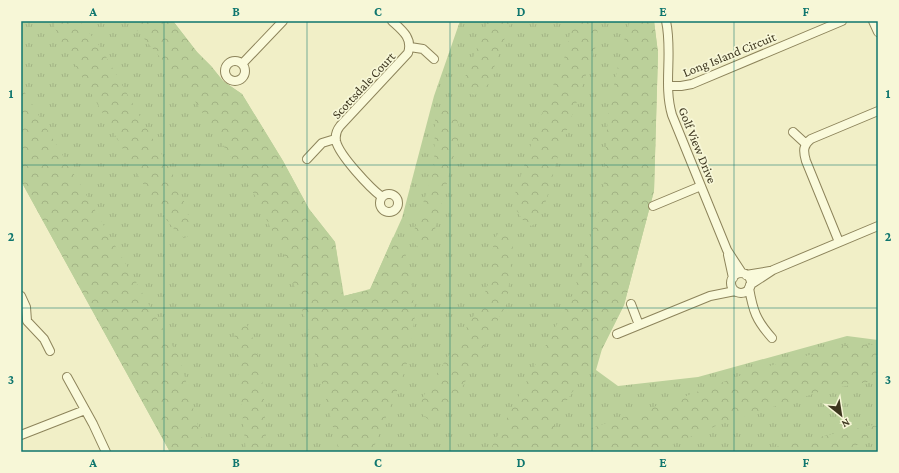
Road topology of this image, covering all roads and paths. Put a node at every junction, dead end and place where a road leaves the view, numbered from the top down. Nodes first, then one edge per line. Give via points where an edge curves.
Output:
1 (283, 21) edge
2 (392, 21) edge
3 (666, 21) edge
4 (842, 21) edge
5 (873, 21) edge
6 (878, 32) edge
7 (410, 47) junction
8 (434, 59) dead end
9 (242, 64) dead end
10 (668, 86) junction
11 (878, 111) edge
12 (793, 132) dead end
13 (335, 139) junction
14 (806, 144) junction
15 (307, 159) dead end
16 (701, 186) junction
17 (382, 197) dead end
18 (653, 206) dead end
19 (878, 226) edge
20 (839, 242) junction
21 (727, 250) junction
22 (773, 270) junction
23 (744, 274) junction
24 (732, 280) junction
25 (750, 287) junction
26 (737, 292) junction
27 (21, 296) edge
28 (710, 296) junction
29 (631, 304) dead end
30 (752, 309) junction
31 (24, 322) edge
32 (639, 325) junction
33 (617, 334) dead end
34 (772, 338) dead end
35 (50, 351) dead end
36 (67, 377) dead end
37 (85, 410) junction
38 (21, 435) edge
39 (106, 452) edge

1 - 9 street
2 - 7 street, Scottsdale Court via 408,37
3 - 10 street, Golf View Drive via 670,51
4 - 10 street, Long Island Circuit via 692,84
5 - 6 street
7 - 8 street, Scottsdale Court via 423,49
7 - 13 street, Scottsdale Court via 404,58 340,126
10 - 16 street, Golf View Drive via 672,115
11 - 14 street via 820,135
12 - 14 street
13 - 15 street, Scottsdale Court via 322,144
13 - 17 street, Scottsdale Court via 341,152 370,188
14 - 20 street via 803,150 806,161
16 - 18 street
16 - 21 street, Golf View Drive
19 - 20 street
20 - 22 street
21 - 23 street, Golf View Drive
21 - 24 street, Golf View Drive
22 - 23 street
22 - 25 street
23 - 24 street via 737,274
23 - 25 street via 750,280
24 - 26 street
24 - 28 street
25 - 26 street via 745,292
25 - 30 street
26 - 28 street
26 - 30 street
27 - 31 street via 26,307
28 - 32 street
29 - 32 street
30 - 34 street
31 - 35 street via 44,339
32 - 33 street
36 - 37 street
37 - 38 street
37 - 39 street

